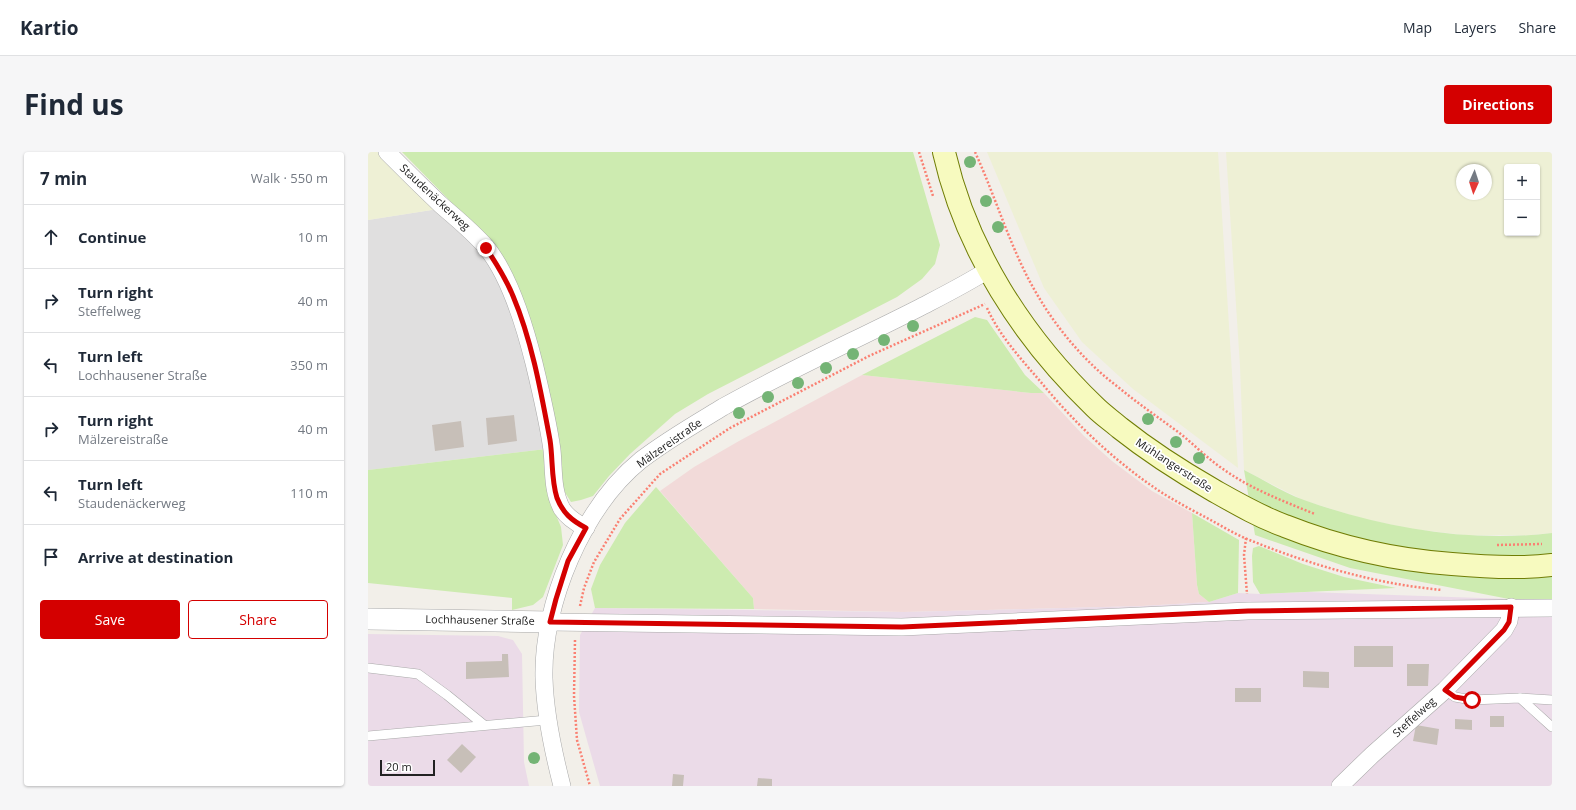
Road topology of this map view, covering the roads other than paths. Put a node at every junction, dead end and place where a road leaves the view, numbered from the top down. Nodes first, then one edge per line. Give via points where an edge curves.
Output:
1 (387, 152) edge
2 (944, 152) edge
3 (988, 270) junction
4 (586, 528) junction
5 (1552, 565) edge
6 (1511, 607) junction
7 (1552, 608) edge
8 (368, 619) edge
9 (550, 622) junction
10 (368, 668) edge
11 (1445, 690) junction
12 (1520, 698) junction
13 (1552, 700) edge
14 (547, 720) junction
15 (484, 725) junction
16 (1552, 727) edge
17 (368, 736) edge
18 (562, 786) edge
19 (1340, 786) edge

1 - 4 street, Staudenäckerweg via 465,225 486,248 501,271 528,337 535,365 552,450 553,479 557,497 572,520
2 - 3 main road, Mühlangerstraße via 968,228
3 - 4 street, Mälzereistraße via 971,281 749,393 683,430 640,461 600,506
3 - 5 main road, Mühlangerstraße via 1013,310 1047,356 1096,408 1180,471 1231,500 1283,526 1360,550 1421,562 1485,567
4 - 9 street, Mälzereistraße via 568,561
6 - 7 street, Lochhausener Straße
6 - 9 street, Lochhausener Straße via 1248,611 902,627
6 - 11 street, Steffelweg via 1509,622 1504,630
8 - 9 street, Lochhausener Straße
9 - 14 street, Mälzereistraße via 544,676
10 - 15 lane via 418,674
11 - 12 lane via 1455,697 1472,700
11 - 19 street, Steffelweg
12 - 13 lane
12 - 16 lane
14 - 15 lane
14 - 18 street, Mälzereistraße
15 - 17 lane

